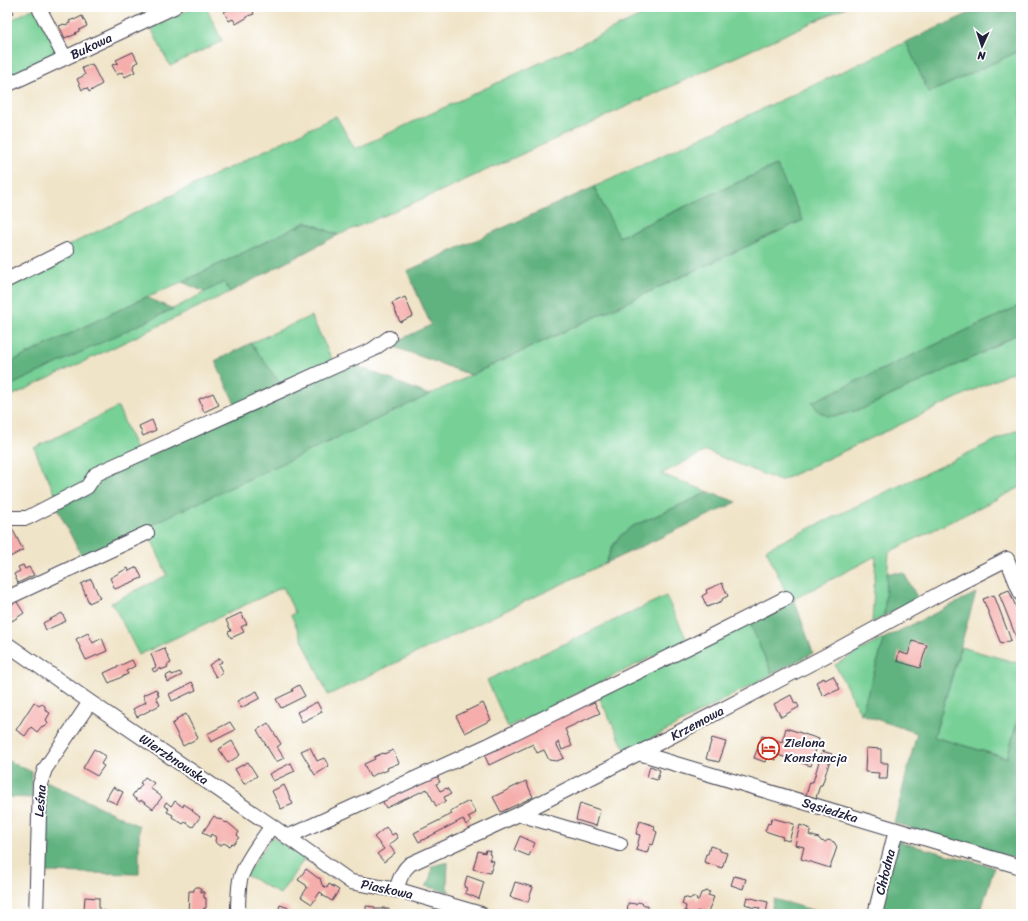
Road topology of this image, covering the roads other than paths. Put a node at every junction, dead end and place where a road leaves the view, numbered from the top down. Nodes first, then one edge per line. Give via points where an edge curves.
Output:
1 (174, 7) edge
2 (40, 10) dead end
3 (65, 58) junction
4 (7, 84) edge
5 (67, 250) dead end
6 (7, 280) edge
7 (389, 338) dead end
8 (7, 518) edge
9 (147, 533) dead end
10 (1021, 594) edge
11 (7, 598) edge
12 (786, 598) dead end
13 (7, 644) edge
14 (90, 702) junction
15 (665, 740) junction
16 (639, 753) junction
17 (674, 764) junction
18 (519, 814) junction
19 (272, 826) junction
20 (896, 830) junction
21 (287, 836) junction
22 (620, 844) dead end
23 (1021, 867) edge
24 (340, 874) joint
25 (396, 890) junction
26 (439, 908) edge
27 (36, 914) edge
28 (238, 914) edge
29 (481, 914) edge
30 (875, 914) edge

1 - 3 street, Bukowa
2 - 3 street
3 - 4 street, Bukowa
5 - 6 street
7 - 8 street via 372,350 96,474 87,487 27,518
9 - 11 street
10 - 15 street, Krzemowa via 1007,558
12 - 21 street via 489,745
13 - 14 street, Wierzbnowska
14 - 19 street, Wierzbnowska
14 - 27 street, Leśna via 45,769 40,784
15 - 16 street, Krzemowa
15 - 17 street
16 - 17 street, Sąsiedzka
16 - 18 street, Krzemowa
17 - 20 street, Sąsiedzka
18 - 22 street
18 - 25 street, Krzemowa via 410,864 400,876
19 - 21 street, Wierzbnowska
19 - 28 street via 245,866 240,878
20 - 23 street, Sąsiedzka
20 - 30 street, Chłodna
21 - 24 street, Wierzbnowska
24 - 25 street, Piaskowa via 351,882
25 - 26 street, Piaskowa
26 - 29 street, Piaskowa

